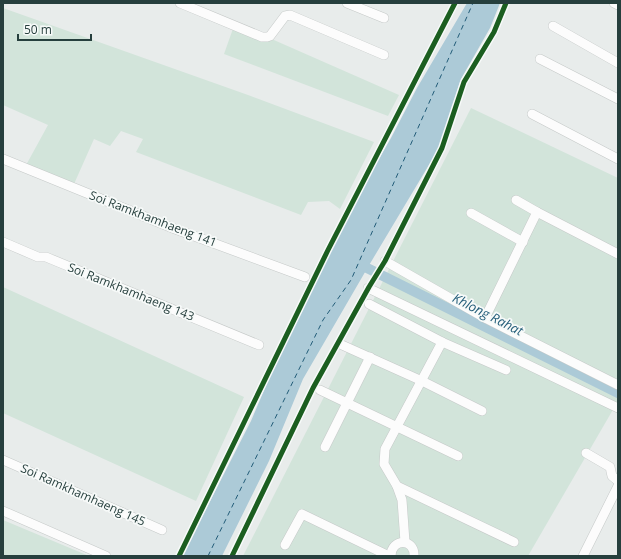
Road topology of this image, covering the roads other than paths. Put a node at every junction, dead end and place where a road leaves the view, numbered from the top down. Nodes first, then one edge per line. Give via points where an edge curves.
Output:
1 (180, 3) edge
2 (346, 3) edge
3 (614, 3) edge
4 (618, 5) edge
5 (362, 6) edge
6 (384, 18) dead end
7 (553, 26) dead end
8 (384, 55) dead end
9 (540, 59) dead end
10 (618, 64) edge
11 (618, 99) edge
12 (532, 114) dead end
13 (3, 159) edge
14 (618, 159) edge
15 (516, 200) dead end
16 (538, 212) junction
17 (471, 213) dead end
18 (3, 242) edge
19 (523, 242) junction
20 (618, 254) edge
21 (385, 261) dead end
22 (305, 277) dead end
23 (368, 288) dead end
24 (369, 304) dead end
25 (485, 318) junction
26 (442, 342) junction
27 (259, 345) dead end
28 (342, 345) dead end
29 (370, 356) junction
30 (506, 370) dead end
31 (422, 381) junction
32 (618, 385) edge
33 (320, 390) dead end
34 (346, 402) junction
35 (618, 408) edge
36 (482, 411) dead end
37 (397, 427) junction
38 (325, 447) dead end
39 (586, 452) dead end
40 (458, 456) dead end
41 (3, 460) edge
42 (618, 481) edge
43 (397, 486) junction
44 (618, 486) edge
45 (3, 511) edge
46 (162, 530) dead end
47 (405, 542) junction
48 (514, 542) dead end
49 (285, 545) dead end
50 (417, 555) edge
51 (106, 556) edge
52 (390, 556) edge
53 (583, 556) edge

1 - 8 street via 262,37 270,36 285,16 290,15
2 - 5 street
3 - 4 street
5 - 6 street
7 - 10 street
9 - 11 street
12 - 14 street
13 - 22 street, Soi Ramkhamhaeng 141 via 174,229
15 - 16 street
16 - 19 street
16 - 20 street
17 - 19 street
18 - 27 street, Soi Ramkhamhaeng 143 via 38,257 46,257
19 - 25 street
21 - 25 street
23 - 35 street
24 - 26 street
25 - 32 street
26 - 30 street
26 - 31 street
28 - 29 street
29 - 31 street
29 - 34 street
31 - 36 street
31 - 37 street
33 - 34 street
34 - 37 street
34 - 38 street
37 - 40 street
37 - 43 street via 385,449 384,464
39 - 42 street via 610,467 612,476
41 - 46 street, Soi Ramkhamhaeng 145
43 - 47 street via 402,500
43 - 48 street
44 - 53 street
45 - 51 street
47 - 50 street via 412,546
47 - 52 street via 394,546
49 - 52 street via 302,514

